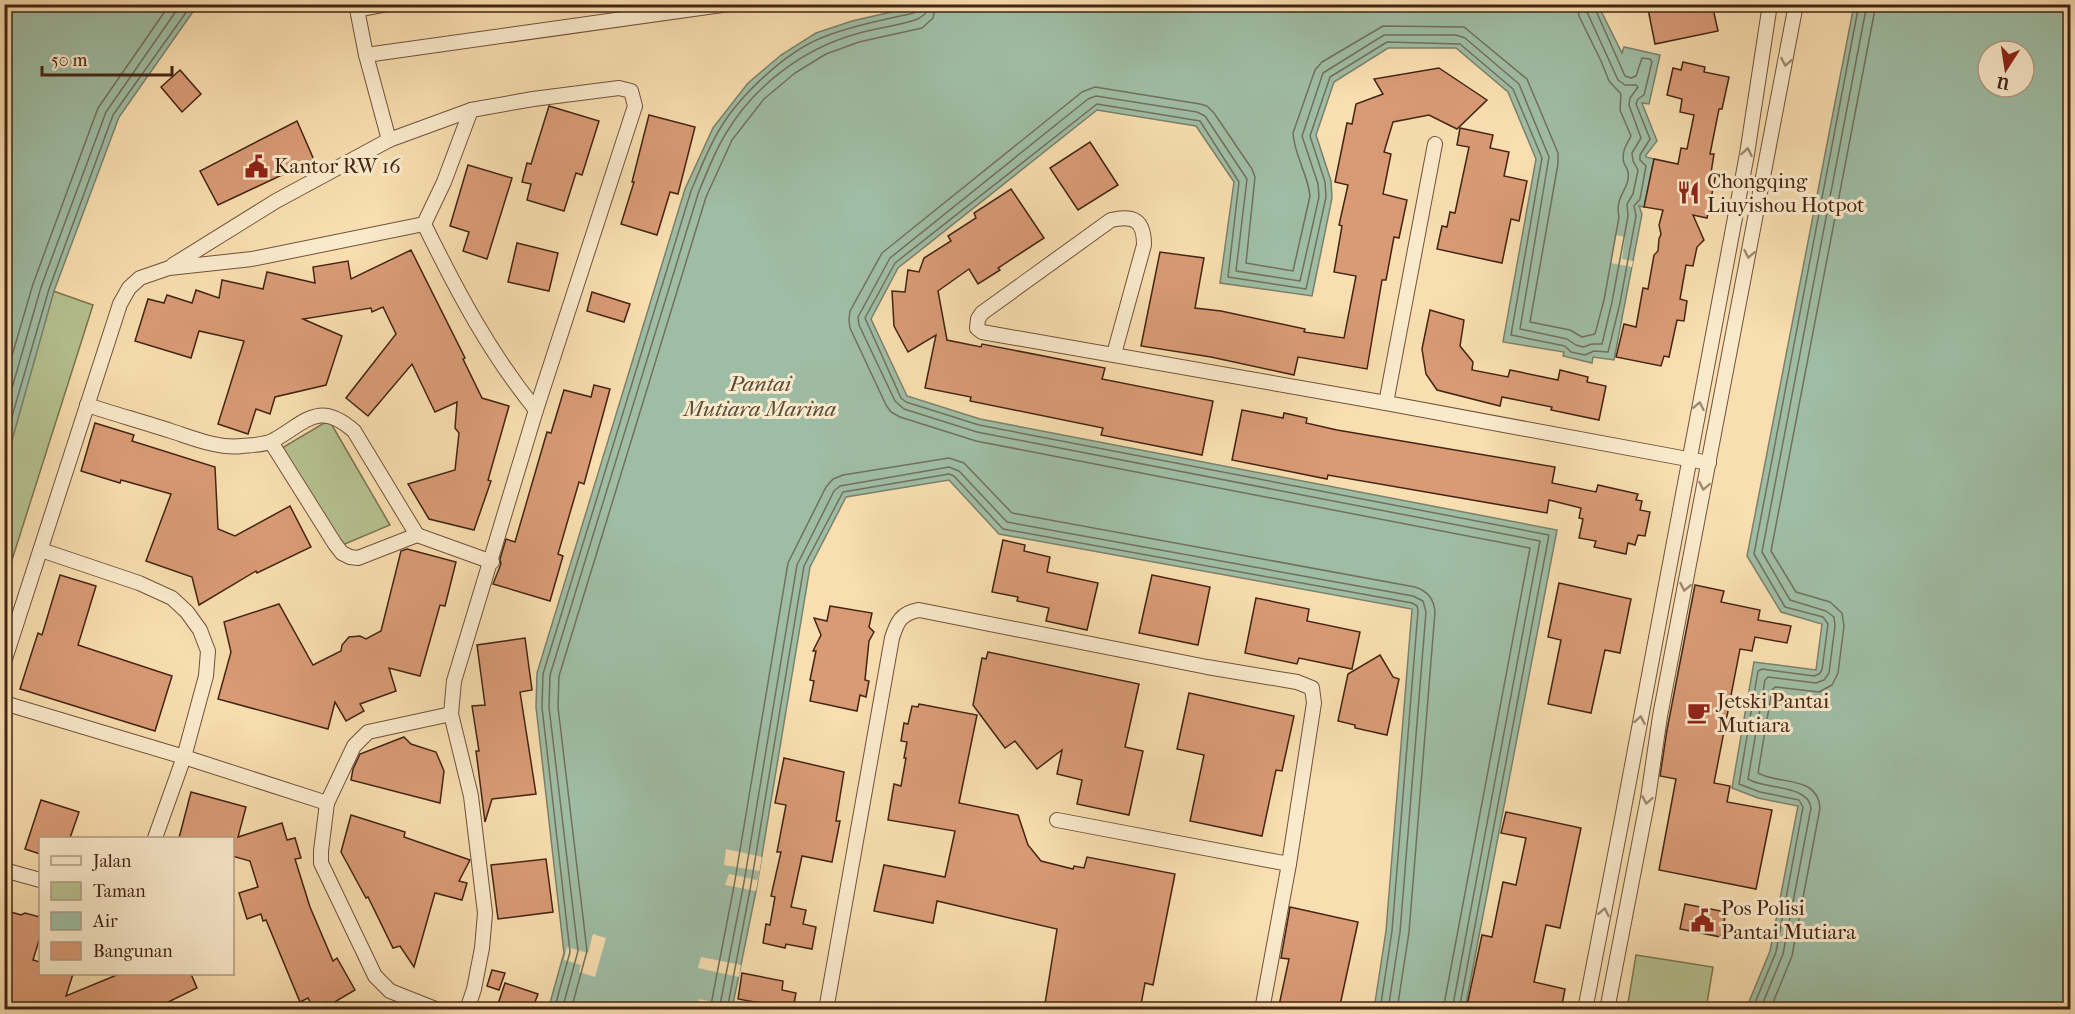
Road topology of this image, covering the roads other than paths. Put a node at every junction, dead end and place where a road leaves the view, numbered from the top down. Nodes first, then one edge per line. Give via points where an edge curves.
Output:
1 (388, 4) edge
2 (729, 4) edge
3 (1770, 4) edge
4 (1796, 4) edge
5 (356, 7) edge
6 (366, 55) junction
7 (471, 110) junction
8 (389, 140) junction
9 (1435, 144) dead end
10 (424, 224) junction
11 (169, 268) junction
12 (1114, 354) junction
13 (1386, 403) junction
14 (87, 405) junction
15 (536, 410) junction
16 (272, 442) junction
17 (1689, 460) junction
18 (1708, 463) junction
19 (417, 535) junction
20 (41, 550) junction
21 (492, 561) junction
22 (4, 662) edge
23 (4, 703) edge
24 (451, 714) junction
25 (184, 757) junction
26 (327, 803) junction
27 (1057, 820) dead end
28 (155, 837) edge
29 (1289, 864) junction
30 (4, 870) edge
31 (39, 880) edge
32 (438, 1010) edge
33 (467, 1010) edge
34 (826, 1010) edge
35 (1262, 1010) edge
36 (1585, 1010) edge
37 (1607, 1010) edge

1 - 5 street
2 - 6 street
17 -> 3 street via 1747,154
4 -> 18 street
5 - 6 street
6 - 8 street
7 - 8 street
7 - 10 street
7 - 15 street via 619,88 631,91 634,97 634,113
8 - 11 street via 276,201
9 - 13 street
10 - 11 street via 252,259
10 - 15 street via 485,339
11 - 14 street via 140,278 129,288 120,304
12 - 12 street via 982,332 978,320 982,313 1111,220 1133,219 1139,223 1144,245
12 - 13 street
13 - 17 street
14 - 16 street via 209,443 239,447
14 - 20 street
15 - 21 street
16 - 19 street via 342,553 358,558
16 - 19 street via 317,416 342,420 354,431
17 - 18 street
36 -> 17 street
18 -> 37 street
19 - 21 street
20 - 22 street
20 - 25 street via 172,598 200,630 208,651 206,676
21 - 24 street via 454,681
23 - 25 street
24 - 26 street via 368,732 354,746
24 - 33 street via 471,796 485,913 482,948
25 - 26 street
25 - 28 street
26 - 32 street via 321,863 375,976 390,991
27 - 29 street
29 - 34 street via 1314,703 1309,685 953,616 910,612 899,619 892,638
29 - 35 street
30 - 31 street

